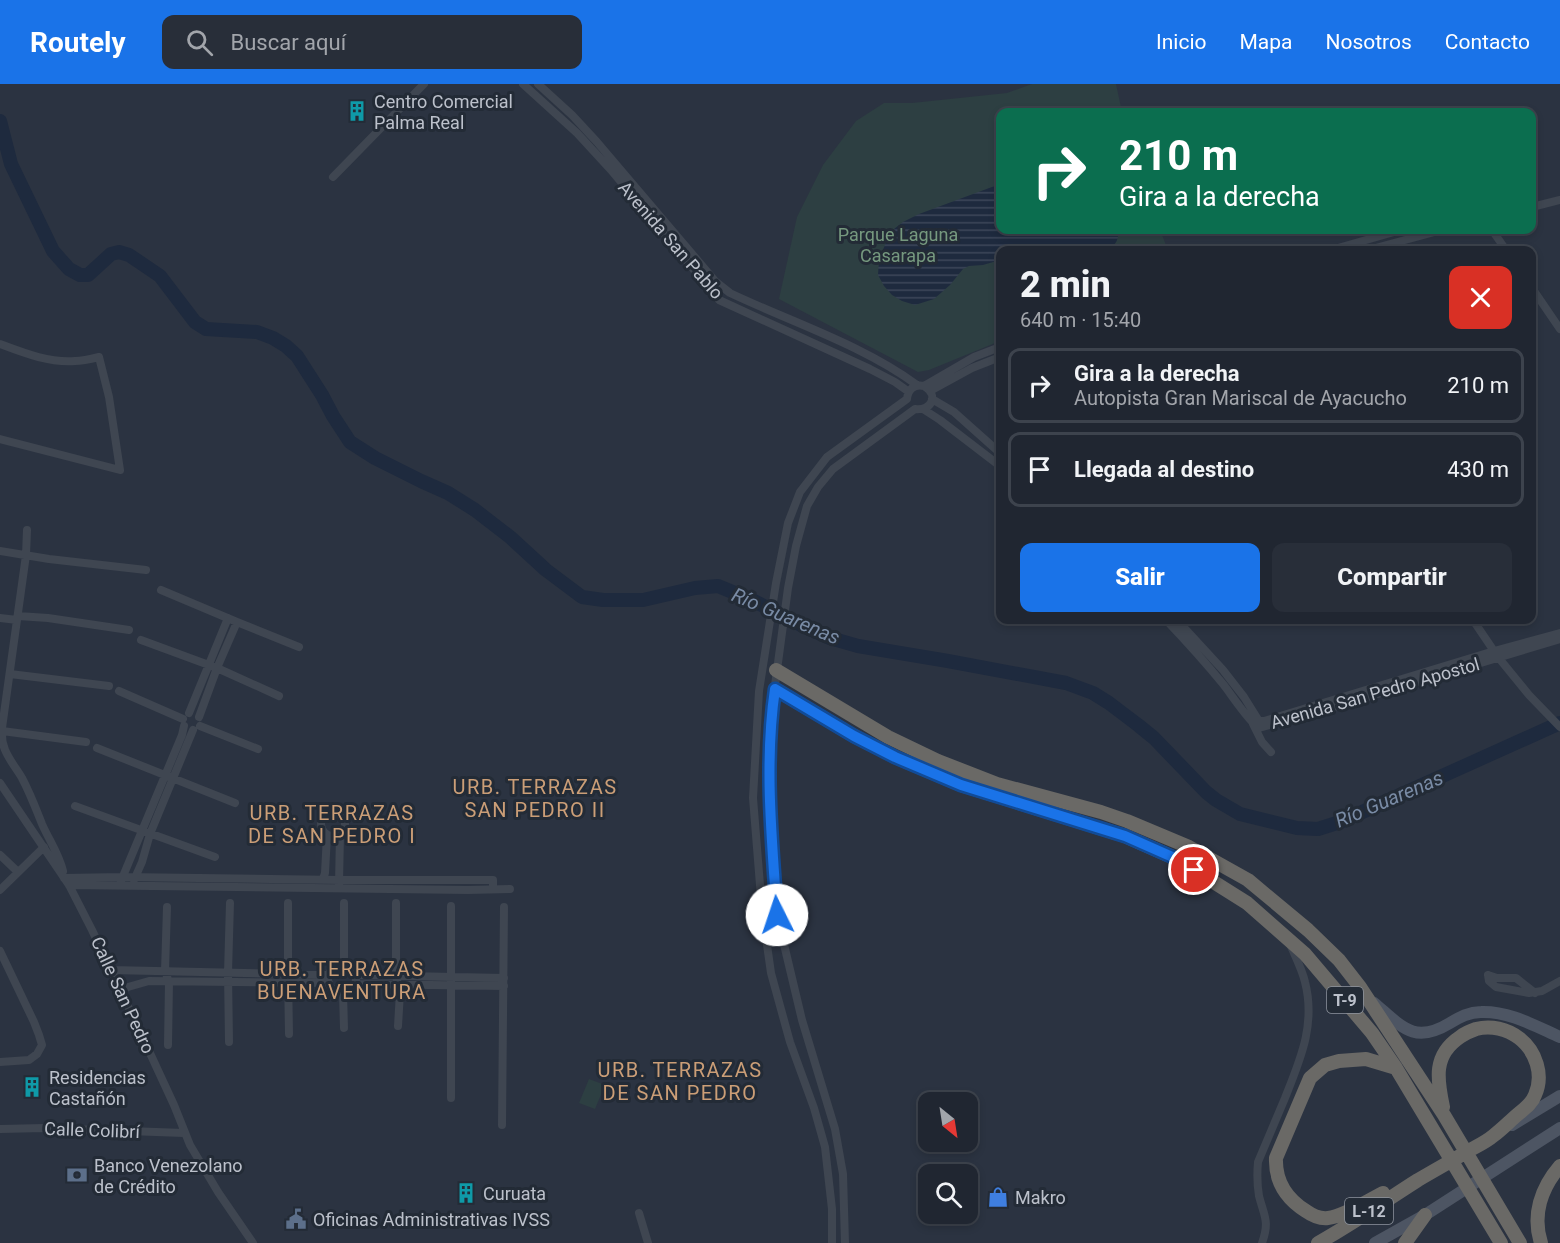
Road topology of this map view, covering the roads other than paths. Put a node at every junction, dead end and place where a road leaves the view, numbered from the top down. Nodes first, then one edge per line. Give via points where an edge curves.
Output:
1 (424, 84) edge
2 (523, 84) edge
3 (538, 84) edge
4 (561, 111) junction
5 (333, 177) dead end
6 (632, 190) junction
7 (1560, 200) edge
8 (1536, 206) edge
9 (1387, 234) edge
10 (1427, 234) edge
11 (1344, 246) edge
12 (1383, 246) edge
13 (716, 282) junction
14 (710, 291) junction
15 (1536, 294) edge
16 (1560, 329) edge
17 (0, 344) edge
18 (996, 348) edge
19 (996, 359) edge
20 (926, 390) junction
21 (908, 395) junction
22 (919, 409) junction
23 (0, 439) edge
24 (996, 449) edge
25 (996, 463) edge
26 (27, 530) dead end
27 (0, 551) edge
28 (26, 555) junction
29 (146, 570) dead end
30 (161, 590) dead end
31 (0, 618) edge
32 (17, 618) junction
33 (228, 618) junction
34 (237, 622) junction
35 (1170, 624) edge
36 (1181, 624) edge
37 (1476, 624) edge
38 (129, 630) dead end
39 (1560, 633) edge
40 (1560, 639) edge
41 (141, 640) dead end
42 (299, 647) dead end
43 (1496, 654) junction
44 (213, 666) junction
45 (777, 670) junction
46 (10, 674) junction
47 (761, 676) junction
48 (109, 686) dead end
49 (4, 688) edge
50 (775, 689) junction
51 (119, 691) dead end
52 (279, 696) dead end
53 (185, 719) junction
54 (1265, 723) junction
55 (197, 724) junction
56 (1253, 724) junction
57 (1560, 727) edge
58 (2, 731) junction
59 (86, 742) dead end
60 (97, 748) dead end
61 (258, 749) dead end
62 (1271, 753) dead end
63 (169, 776) junction
64 (0, 783) edge
65 (235, 803) dead end
66 (75, 806) dead end
67 (146, 833) junction
68 (327, 835) junction
69 (338, 835) junction
70 (44, 847) junction
71 (0, 855) edge
72 (214, 857) dead end
73 (18, 872) junction
74 (123, 877) junction
75 (65, 879) junction
76 (323, 879) junction
77 (134, 881) junction
78 (338, 883) junction
79 (119, 886) junction
80 (510, 889) dead end
81 (0, 890) edge
82 (230, 903) dead end
83 (288, 903) dead end
84 (344, 903) dead end
85 (396, 903) dead end
86 (451, 906) dead end
87 (167, 907) dead end
88 (504, 907) dead end
89 (1287, 938) junction
90 (0, 951) edge
91 (344, 965) junction
92 (111, 970) junction
93 (165, 971) junction
94 (228, 978) junction
95 (288, 979) junction
96 (329, 979) junction
97 (356, 980) junction
98 (396, 980) junction
99 (451, 981) junction
100 (1560, 981) edge
101 (169, 982) junction
102 (504, 982) junction
103 (121, 991) junction
104 (343, 993) junction
105 (1535, 993) junction
106 (1368, 998) junction
107 (398, 1026) dead end
108 (344, 1028) dead end
109 (289, 1034) dead end
110 (1560, 1037) edge
111 (229, 1042) dead end
112 (168, 1045) dead end
113 (0, 1062) edge
114 (1396, 1068) junction
115 (1560, 1096) edge
116 (451, 1098) dead end
117 (1444, 1114) junction
118 (502, 1125) dead end
119 (1560, 1128) edge
120 (0, 1129) edge
121 (184, 1132) junction
122 (1492, 1137) junction
123 (1560, 1167) edge
124 (1421, 1179) junction
125 (639, 1213) dead end
126 (1425, 1215) junction
127 (1494, 1236) edge
128 (253, 1243) edge
129 (648, 1243) edge
130 (831, 1243) edge
131 (845, 1243) edge
132 (1262, 1243) edge
133 (1318, 1243) edge
134 (1375, 1243) edge
135 (1405, 1243) edge
136 (1501, 1243) edge
137 (1520, 1243) edge
138 (1541, 1243) edge

1 - 5 street
2 - 4 street, Avenida San Pablo
3 - 4 street, Avenida San Pablo
4 - 6 street, Avenida San Pablo via 572,115 597,142
6 - 13 street, Avenida San Pablo
6 - 14 street, Avenida San Pablo
7 - 8 street
9 - 11 street
10 - 12 street
13 - 14 street
13 - 20 street, Avenida San Pablo via 730,293 850,346
14 - 21 street, Avenida San Pablo via 718,300 895,382
15 - 16 street
17 - 23 street via 27,355 59,361 99,357 110,397 120,470
18 - 20 street via 974,357
19 - 20 street
20 - 21 street
20 - 22 street via 929,405
20 - 24 street
21 - 22 street, Avenida San Pablo via 910,405
21 - 47 street via 827,457 800,492 788,523
22 - 25 street via 940,420
22 - 45 street via 833,468 807,506 795,546
26 - 28 street
27 - 28 street
28 - 29 street
28 - 32 street
30 - 33 street
31 - 32 street
32 - 38 street via 48,618
32 - 46 street
33 - 34 street
33 - 44 street
34 - 42 street
34 - 44 street
35 - 56 street, Avenida San Pedro Apostol
36 - 54 street, Avenida San Pedro Apostol via 1223,670 1259,721
37 - 43 street
39 - 43 street, Avenida San Pedro Apostol
40 - 43 street, Avenida San Pedro Apostol
41 - 44 street
43 - 54 street, Avenida San Pedro Apostol
43 - 57 street
44 - 52 street
44 - 53 street
44 - 55 street
45 - 47 street
45 - 50 street
45 - 106 highway, T-9 via 888,737 938,760 997,784 1101,812 1189,847 1248,880 1291,916 1339,960
46 - 48 street
46 - 49 street
47 - 50 street, T-9
47 - 130 street via 753,798 762,910 771,973 825,1147 832,1209
49 - 58 street
50 - 89 highway, T-9 via 854,736 961,785 1125,836 1177,859 1247,903
50 - 131 street via 769,759 777,915 802,1020 835,1129 843,1174
51 - 53 street
53 - 55 street via 188,729
53 - 55 street via 195,714
53 - 63 street
54 - 56 street, Avenida San Pedro Apostol via 1259,728
55 - 61 street
55 - 63 street
56 - 62 street
58 - 59 street
58 - 75 street via 4,749 36,806
60 - 63 street
63 - 65 street
63 - 67 street
64 - 70 street, Calle San Pedro
66 - 67 street
67 - 72 street
67 - 74 street
67 - 77 street
68 - 69 street
68 - 69 street via 320,823 333,812 344,819 344,829
68 - 76 street
69 - 78 street
70 - 73 street
70 - 75 street, Calle San Pedro
71 - 73 street
73 - 81 street
74 - 75 street
74 - 77 street
74 - 79 street
75 - 79 street
75 - 92 street, Calle San Pedro
76 - 77 street
76 - 78 street
77 - 78 street
77 - 79 street
78 - 80 street via 493,885
82 - 94 street
83 - 95 street
84 - 91 street
85 - 98 street
86 - 99 street
87 - 93 street
88 - 102 street
89 - 114 highway, T-9 via 1337,990
89 - 132 street via 1305,983 1309,1009 1305,1047 1258,1162 1259,1197 1266,1219
90 - 113 street via 42,1042 31,1059
91 - 96 street via 334,967
91 - 97 street via 354,970
92 - 93 street
92 - 103 street, Calle San Pedro
93 - 94 street
93 - 101 street
94 - 95 street
94 - 101 street
94 - 111 street
95 - 96 street
95 - 109 street
96 - 104 street via 334,991
97 - 98 street
97 - 104 street via 351,991
98 - 99 street
98 - 107 street via 400,992
99 - 102 street
99 - 116 street
100 - 105 street
101 - 103 street via 149,981
101 - 112 street
102 - 118 street
103 - 121 street, Calle San Pedro
104 - 108 street
105 - 105 street via 1516,978 1488,975 1496,987
106 - 110 main road via 1400,1025 1419,1034 1438,1030 1469,1013 1490,1012
106 - 117 highway, T-9
114 - 124 highway via 1353,1059 1325,1065 1317,1071 1310,1078 1276,1166 1290,1199 1320,1219
114 - 127 highway, T-9
115 - 122 main road
117 - 122 highway via 1438,1075 1447,1048 1475,1029 1510,1032 1525,1043 1535,1059 1538,1088 1528,1106
117 - 137 highway, T-9
119 - 126 main road, L-12
120 - 121 street, Calle Colibrí
121 - 128 street, Calle San Pedro
122 - 124 highway
123 - 138 highway via 1543,1192 1538,1210
124 - 133 highway, L-12
125 - 129 street
126 - 134 main road, L-12
126 - 135 highway
127 - 136 highway, T-9

